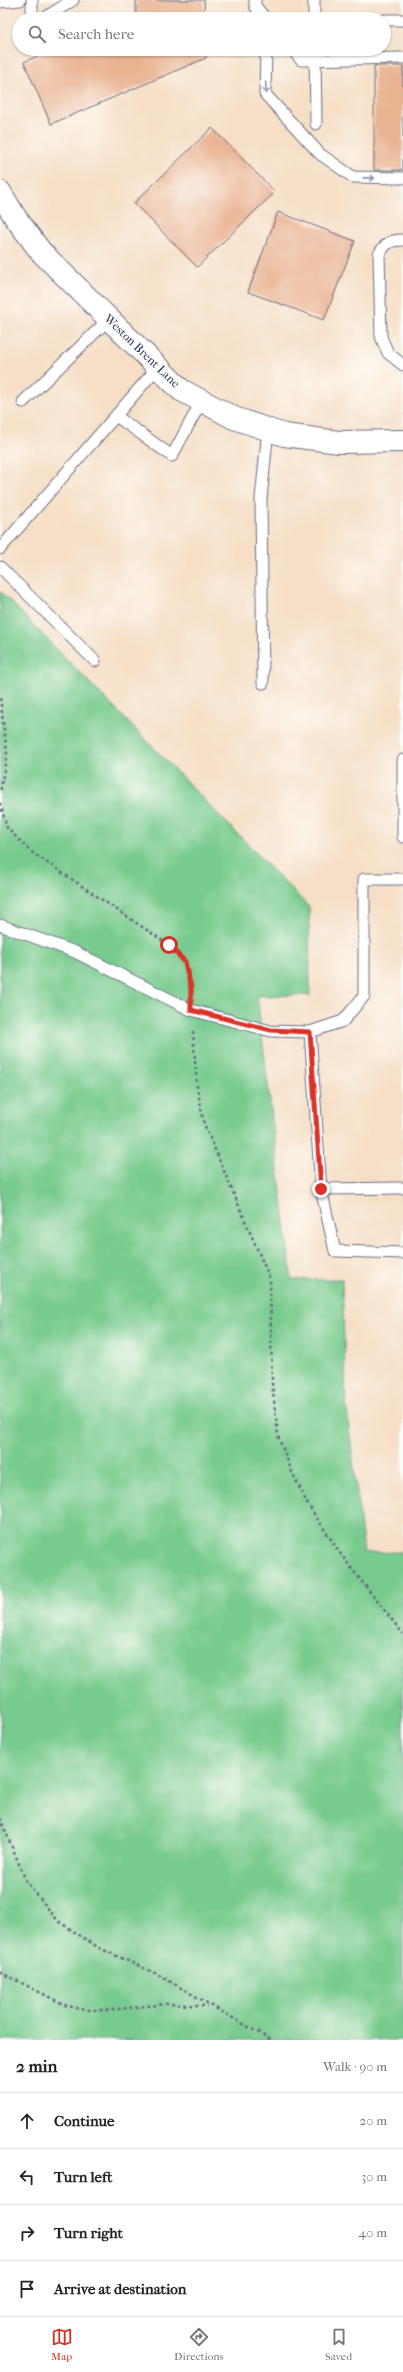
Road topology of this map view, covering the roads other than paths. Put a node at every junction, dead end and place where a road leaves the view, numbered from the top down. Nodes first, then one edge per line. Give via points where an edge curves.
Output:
1 (20, 0) edge
2 (32, 0) edge
3 (73, 0) edge
4 (255, 0) edge
5 (314, 0) edge
6 (0, 2) edge
7 (32, 12) edge
8 (54, 12) edge
9 (260, 12) edge
10 (314, 12) edge
11 (391, 20) edge
12 (403, 20) edge
13 (266, 56) edge
14 (297, 56) edge
15 (310, 56) edge
16 (315, 56) edge
17 (359, 56) edge
18 (403, 58) edge
19 (316, 124) dead end
20 (403, 178) edge
21 (2, 202) edge
22 (403, 240) edge
23 (109, 319) junction
24 (403, 365) edge
25 (158, 367) junction
26 (202, 400) junction
27 (23, 402) dead end
28 (116, 416) junction
29 (268, 429) junction
30 (403, 441) edge
31 (0, 550) edge
32 (0, 567) edge
33 (95, 661) dead end
34 (263, 683) dead end
35 (403, 760) edge
36 (403, 837) edge
37 (403, 879) edge
38 (0, 925) edge
39 (310, 1032) junction
40 (403, 1188) edge
41 (321, 1189) junction
42 (403, 1253) edge

1 - 6 lane
2 - 7 lane
3 - 8 lane
4 - 9 lane via 255,6
5 - 10 lane
11 - 12 lane
13 -> 20 lane via 265,94 320,154 353,177
14 - 15 lane via 300,60
16 - 19 lane
17 - 18 lane
21 - 23 street, Weston Brent Lane via 41,252
22 - 24 lane via 391,240 384,245 379,254 381,337 388,353
23 - 25 street, Weston Brent Lane
23 - 27 lane
25 - 26 street, Weston Brent Lane via 181,390
25 - 28 lane
26 - 28 lane via 172,456
26 - 29 street, Weston Brent Lane via 234,418
28 - 31 lane
29 - 30 street, Weston Brent Lane via 284,435 340,442
29 - 34 lane via 261,499
32 - 33 lane
35 - 36 lane
37 - 39 lane via 364,880 364,996 343,1021
38 - 39 lane via 75,952 191,1010 271,1030
39 - 41 lane
40 - 41 lane
41 - 42 lane via 335,1251

